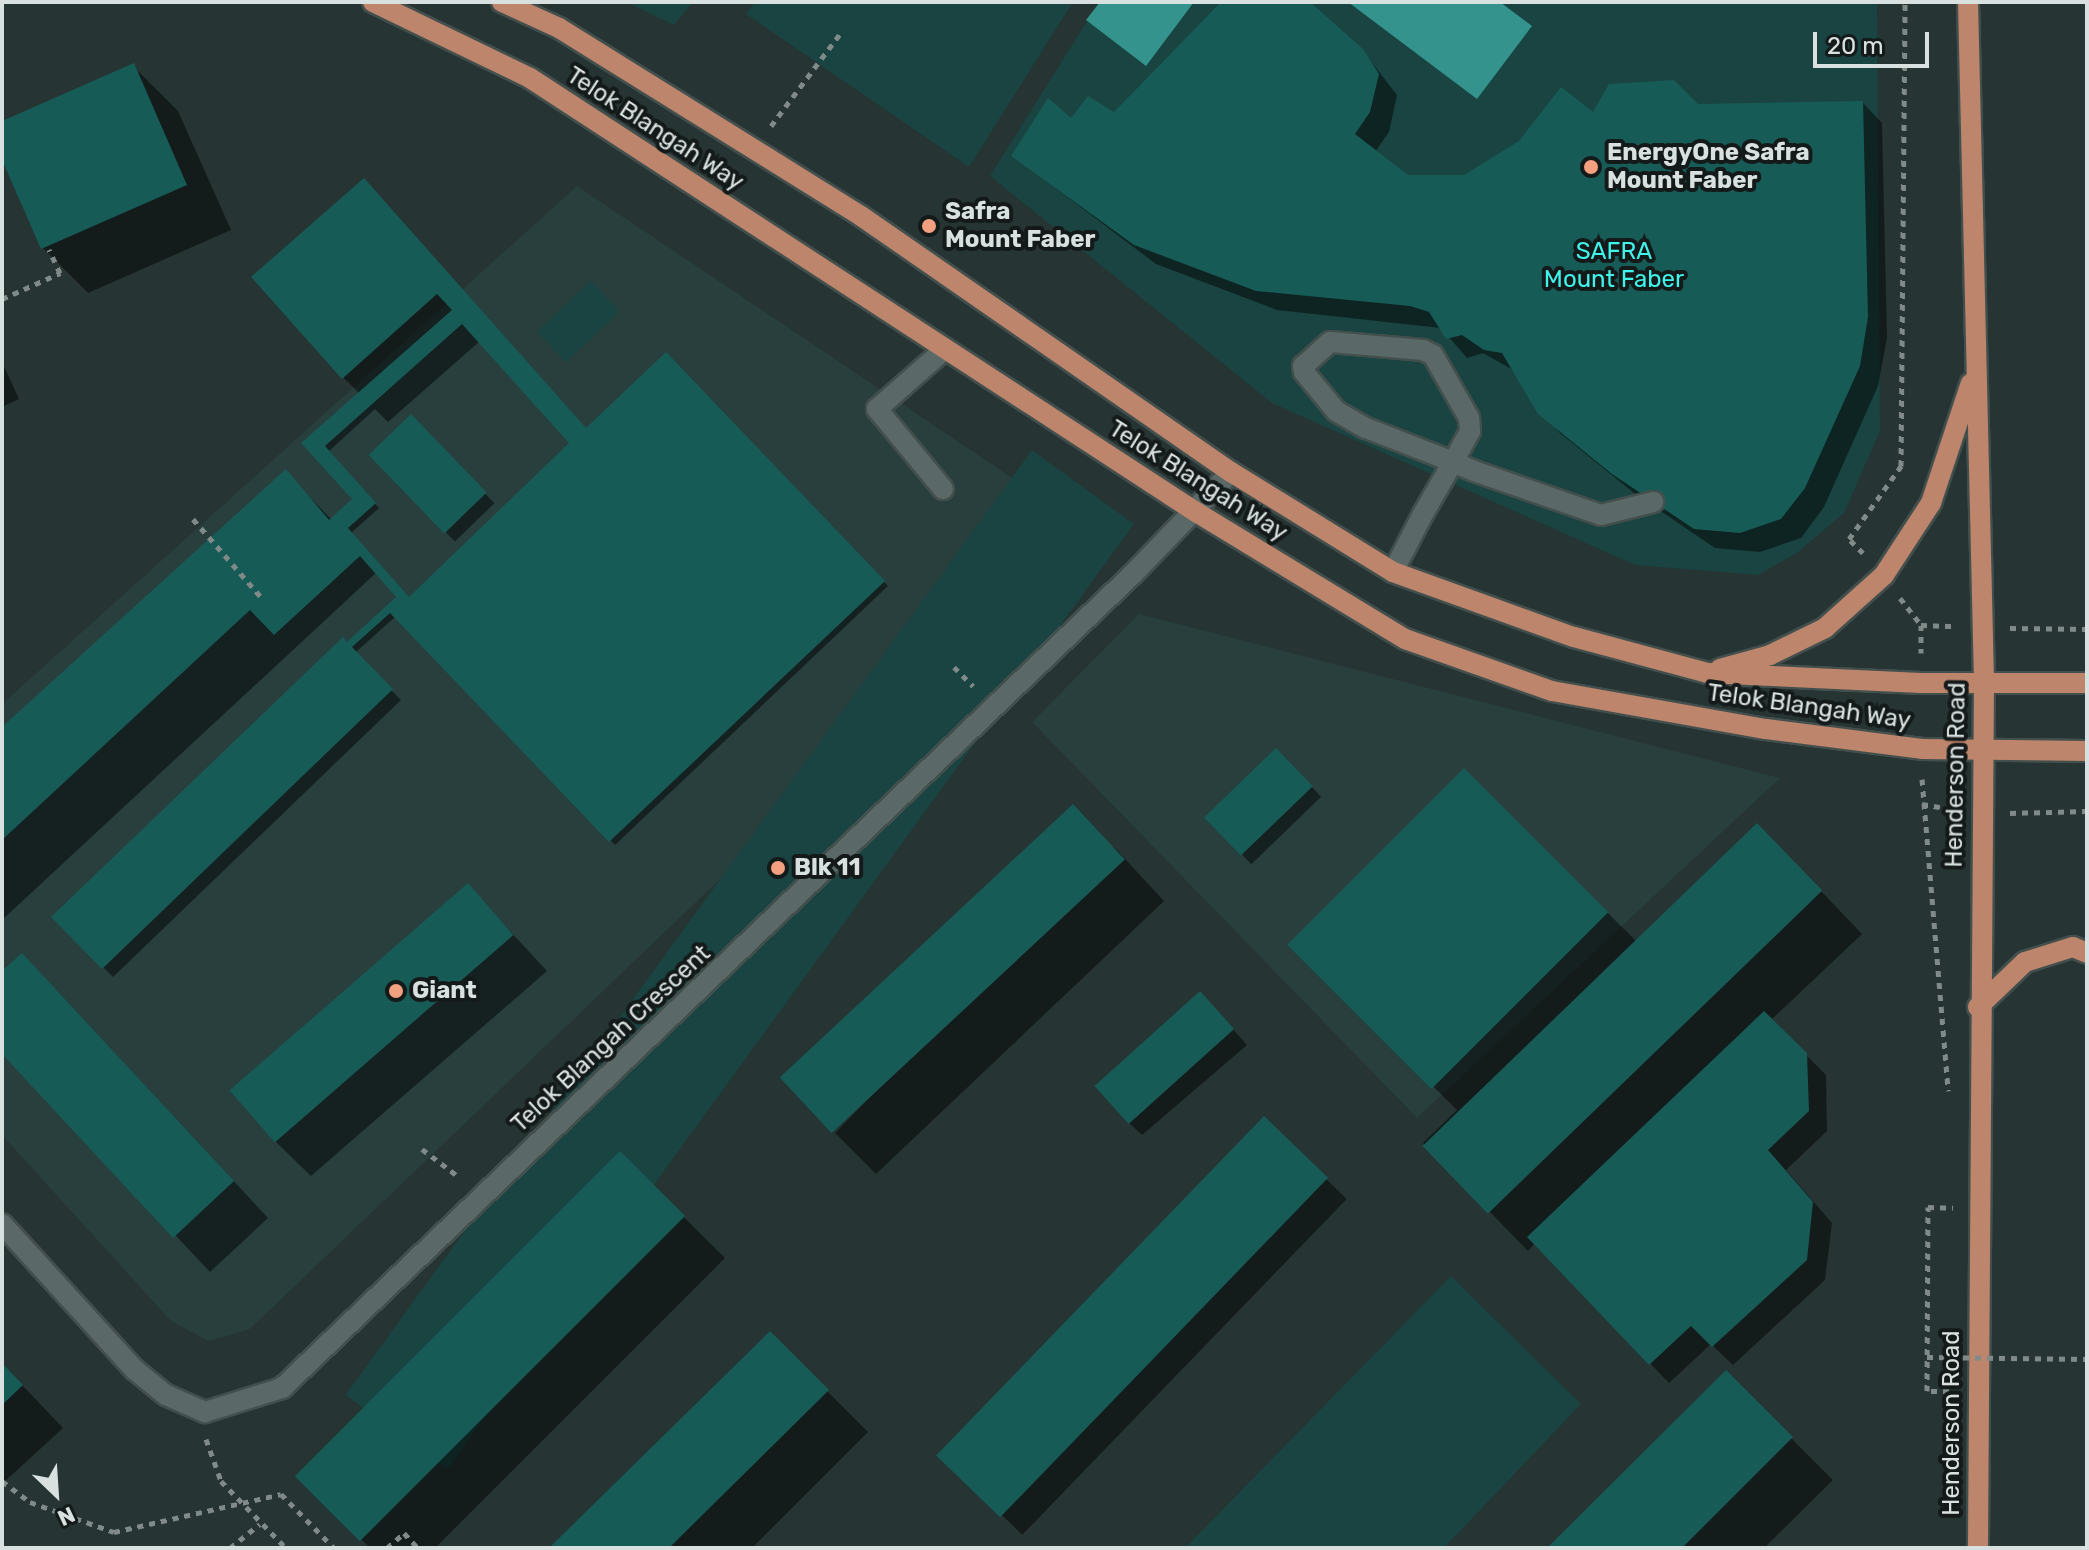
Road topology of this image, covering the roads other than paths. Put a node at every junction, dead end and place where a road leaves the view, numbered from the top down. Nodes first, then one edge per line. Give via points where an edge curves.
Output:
1 (373, 2) edge
2 (502, 2) edge
3 (1968, 2) edge
4 (945, 349) junction
5 (1976, 368) junction
6 (1453, 462) junction
7 (1231, 472) junction
8 (943, 489) dead end
9 (1653, 502) dead end
10 (1196, 512) junction
11 (1393, 572) junction
12 (1707, 673) junction
13 (1984, 683) junction
14 (2087, 683) edge
15 (2087, 751) edge
16 (1983, 752) junction
17 (2087, 953) edge
18 (1978, 1007) junction
19 (2, 1224) edge
20 (1978, 1548) edge

1 - 4 main road, Telok Blangah Way via 530,78
2 - 7 main road, Telok Blangah Way via 559,28 861,216
3 - 5 main road, Henderson Road
4 - 8 street via 877,409
4 - 10 main road, Telok Blangah Way
5 - 12 main road via 1931,503 1884,575 1825,628 1770,655
5 - 13 main road, Henderson Road
6 - 6 street via 1336,411 1308,380 1303,366 1322,345 1336,341 1433,355 1471,425
6 - 9 street via 1601,515
6 - 11 street
7 - 10 street, Telok Blangah Crescent
7 - 11 main road, Telok Blangah Way
10 - 16 main road, Telok Blangah Way via 1405,639 1552,691 1766,729
10 - 19 street, Telok Blangah Crescent via 282,1388 205,1412 166,1395 135,1370
11 - 12 main road, Telok Blangah Way via 1574,637
12 - 13 main road, Telok Blangah Way
13 - 14 main road, Telok Blangah Way
13 - 16 main road, Henderson Road
15 - 16 main road, Telok Blangah Way
16 - 18 main road, Henderson Road
17 - 18 main road via 2073,947 2025,962
18 - 20 main road, Henderson Road

